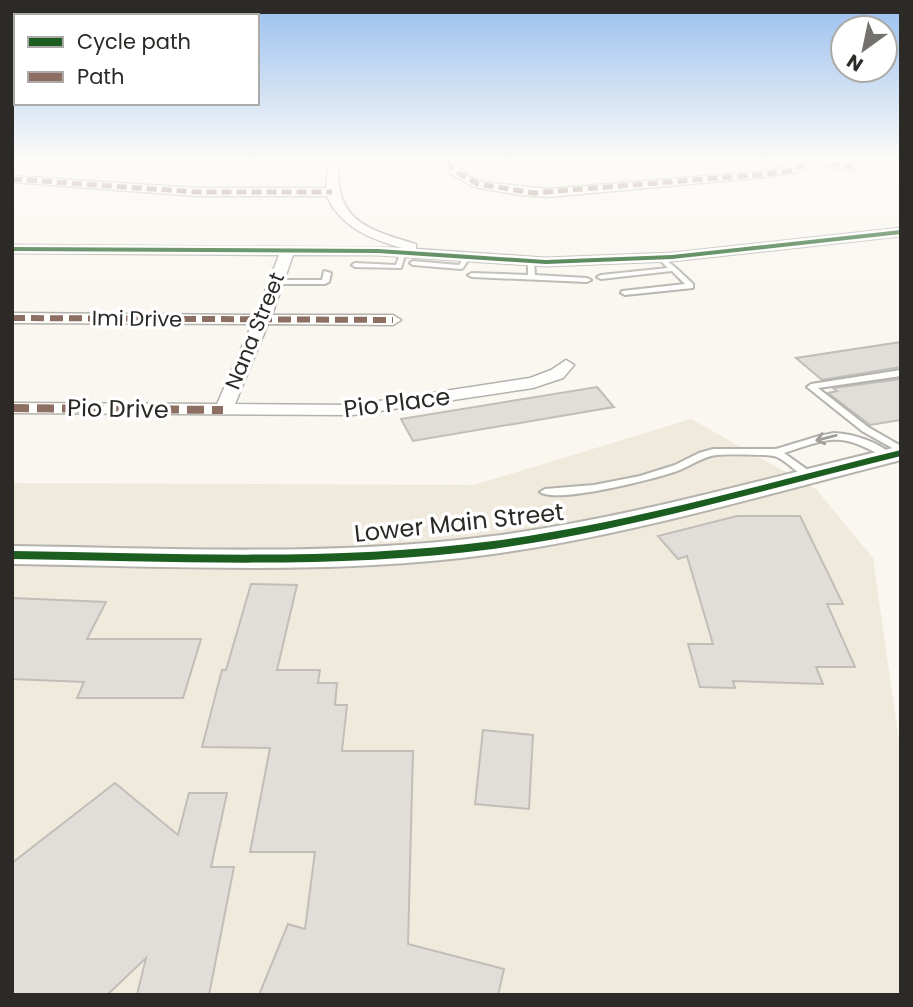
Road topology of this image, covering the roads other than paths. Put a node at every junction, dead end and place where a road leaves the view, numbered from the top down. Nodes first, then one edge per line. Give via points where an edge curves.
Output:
1 (340, 208) edge
2 (901, 232) edge
3 (391, 240) junction
4 (12, 249) edge
5 (287, 251) junction
6 (378, 251) junction
7 (403, 252) junction
8 (434, 253) junction
9 (467, 257) junction
10 (661, 258) junction
11 (531, 262) junction
12 (414, 263) dead end
13 (355, 265) dead end
14 (674, 269) junction
15 (327, 273) dead end
16 (471, 275) dead end
17 (532, 277) junction
18 (601, 277) dead end
19 (587, 279) dead end
20 (276, 282) junction
21 (625, 293) dead end
22 (12, 318) edge
23 (262, 320) junction
24 (393, 320) dead end
25 (566, 365) dead end
26 (901, 373) edge
27 (12, 408) edge
28 (223, 410) junction
29 (777, 452) junction
30 (897, 453) edge
31 (808, 475) junction
32 (545, 492) dead end
33 (12, 555) edge

1 - 3 street via 356,223
2 - 10 street
3 - 6 street
3 - 8 street
4 - 5 street
5 - 6 street
5 - 20 street, Nana Street
6 - 7 street
7 - 8 street
7 - 13 lane via 399,267
8 - 9 street
9 - 11 street
9 - 12 lane via 461,267
10 - 11 street
10 - 14 lane
11 - 17 lane
14 - 18 lane
14 - 21 lane via 690,286
15 - 20 lane via 325,282
16 - 17 lane
17 - 19 lane
20 - 23 street, Nana Street
22 - 23 street, Imi Drive
23 - 24 street, Imi Drive
23 - 28 street, Nana Street
25 - 28 street, Pio Place via 550,378 533,383 389,406
26 - 30 lane via 811,387
27 - 28 street, Pio Drive
30 -> 29 lane via 846,435
29 - 31 lane
29 - 32 lane via 742,449 709,453 675,469 603,488
30 - 31 street, Lower Main Street
31 - 33 street, Lower Main Street via 622,522 490,545 318,556

